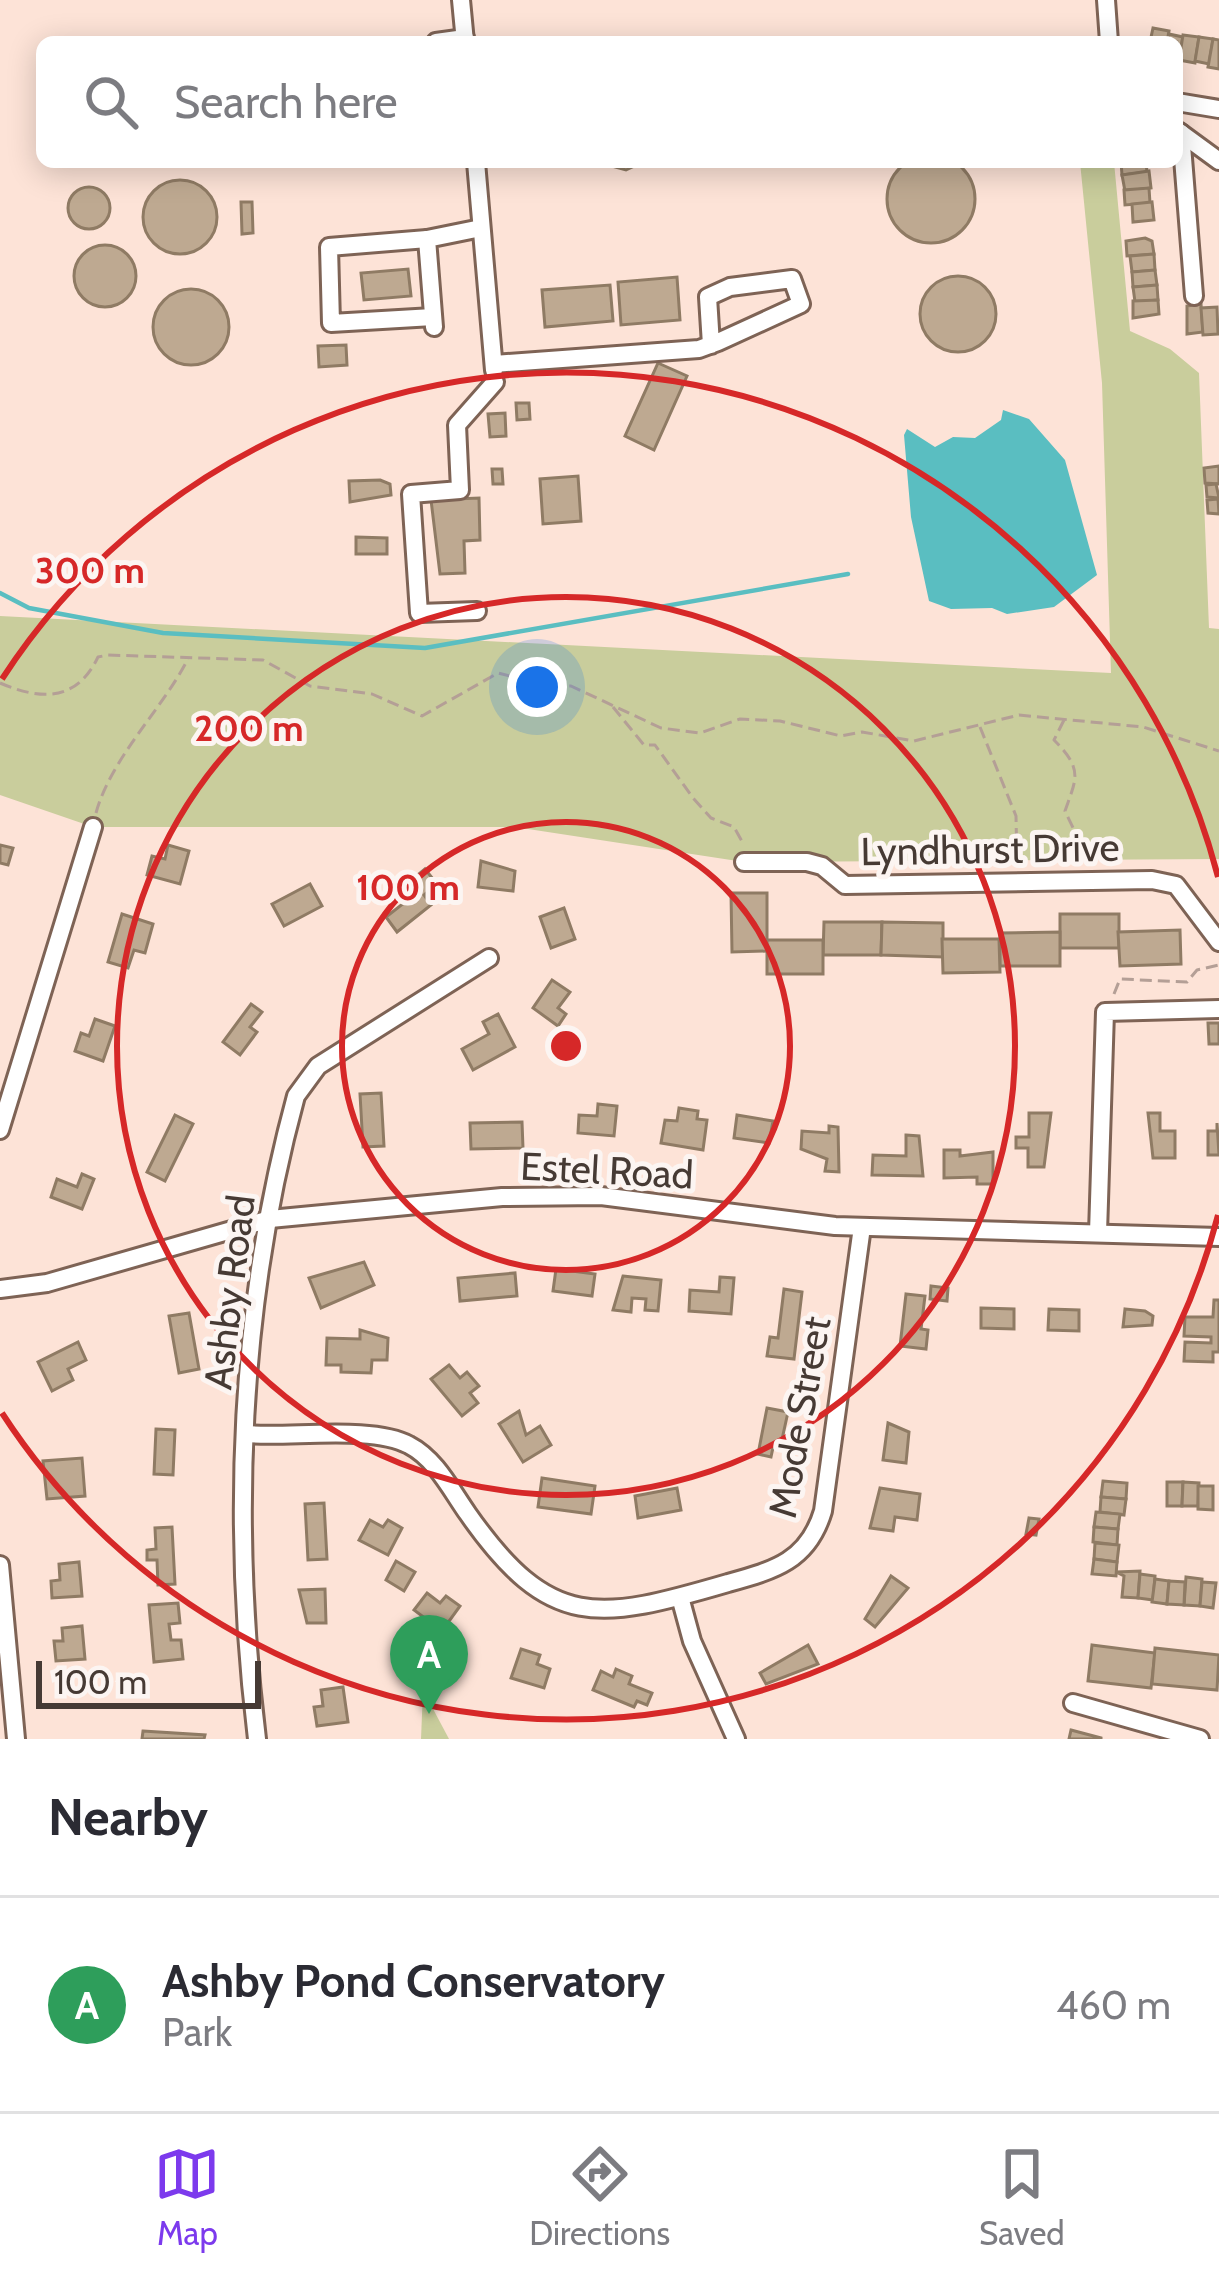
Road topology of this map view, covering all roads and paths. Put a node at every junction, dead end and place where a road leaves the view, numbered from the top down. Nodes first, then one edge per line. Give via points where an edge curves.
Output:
1 (461, 0) edge
2 (1106, 0) edge
3 (465, 36) edge
4 (1109, 36) edge
5 (1183, 103) edge
6 (1219, 109) edge
7 (1183, 135) edge
8 (1219, 161) edge
9 (477, 168) edge
10 (1182, 168) edge
11 (482, 228) junction
12 (428, 239) junction
13 (1194, 296) dead end
14 (711, 345) junction
15 (495, 381) junction
16 (477, 611) dead end
17 (188, 659) junction
18 (0, 683) edge
19 (596, 696) junction
20 (1065, 719) junction
21 (980, 727) junction
22 (1218, 750) edge
23 (93, 827) joint
24 (744, 862) joint
25 (1070, 879) junction
26 (1017, 880) junction
27 (1219, 941) edge
28 (489, 958) dead end
29 (1219, 964) edge
30 (1219, 1010) edge
31 (1105, 1012) junction
32 (0, 1130) edge
33 (270, 1219) junction
34 (862, 1227) junction
35 (1098, 1233) junction
36 (1219, 1238) edge
37 (0, 1289) edge
38 (245, 1434) junction
39 (0, 1565) edge
40 (680, 1597) junction
41 (1073, 1703) dead end
42 (16, 1739) edge
43 (257, 1739) edge
44 (736, 1739) edge
45 (1200, 1739) edge

1 - 3 street
2 - 4 street
5 - 6 street
7 - 8 street
9 - 11 street
10 - 13 street
11 - 12 street
11 - 15 street
12 - 12 street via 433,322 332,323 329,247
14 - 14 street via 801,304 792,279 707,297
14 - 15 street
15 - 16 street via 457,425 460,490 411,494 419,613
17 - 18 path via 98,657 88,679 49,696
17 - 19 path via 263,660 310,686 372,694 422,716 498,673
17 - 23 path via 105,781
19 - 21 path via 661,728 700,733 740,718 914,741
19 - 24 path via 644,745 655,746 711,818 744,838
20 - 21 path via 1019,715
20 - 22 path via 1143,727
20 - 25 path via 1054,740 1074,767 1076,794 1065,812 1076,834 1065,848
21 - 26 path via 1016,816
23 - 32 street
24 - 26 street, Lyndhurst Drive via 807,862 845,885
25 - 26 street, Lyndhurst Drive
25 - 27 street, Lyndhurst Drive via 1176,885
28 - 33 street, Ashby Road via 309,1074 291,1113
29 - 31 path via 1196,970 1187,982 1120,979
30 - 31 street
31 - 35 street
33 - 34 street, Estel Road via 566,1195
33 - 37 street, Estel Road
33 - 38 street, Ashby Road
34 - 35 street, Estel Road
34 - 40 street, Mode Street via 817,1530 782,1567
35 - 36 street, Estel Road
38 - 40 street, Mode Street via 409,1444 502,1562 552,1600 594,1607
38 - 43 street, Ashby Road via 240,1542
39 - 42 street
40 - 44 street
41 - 45 street

